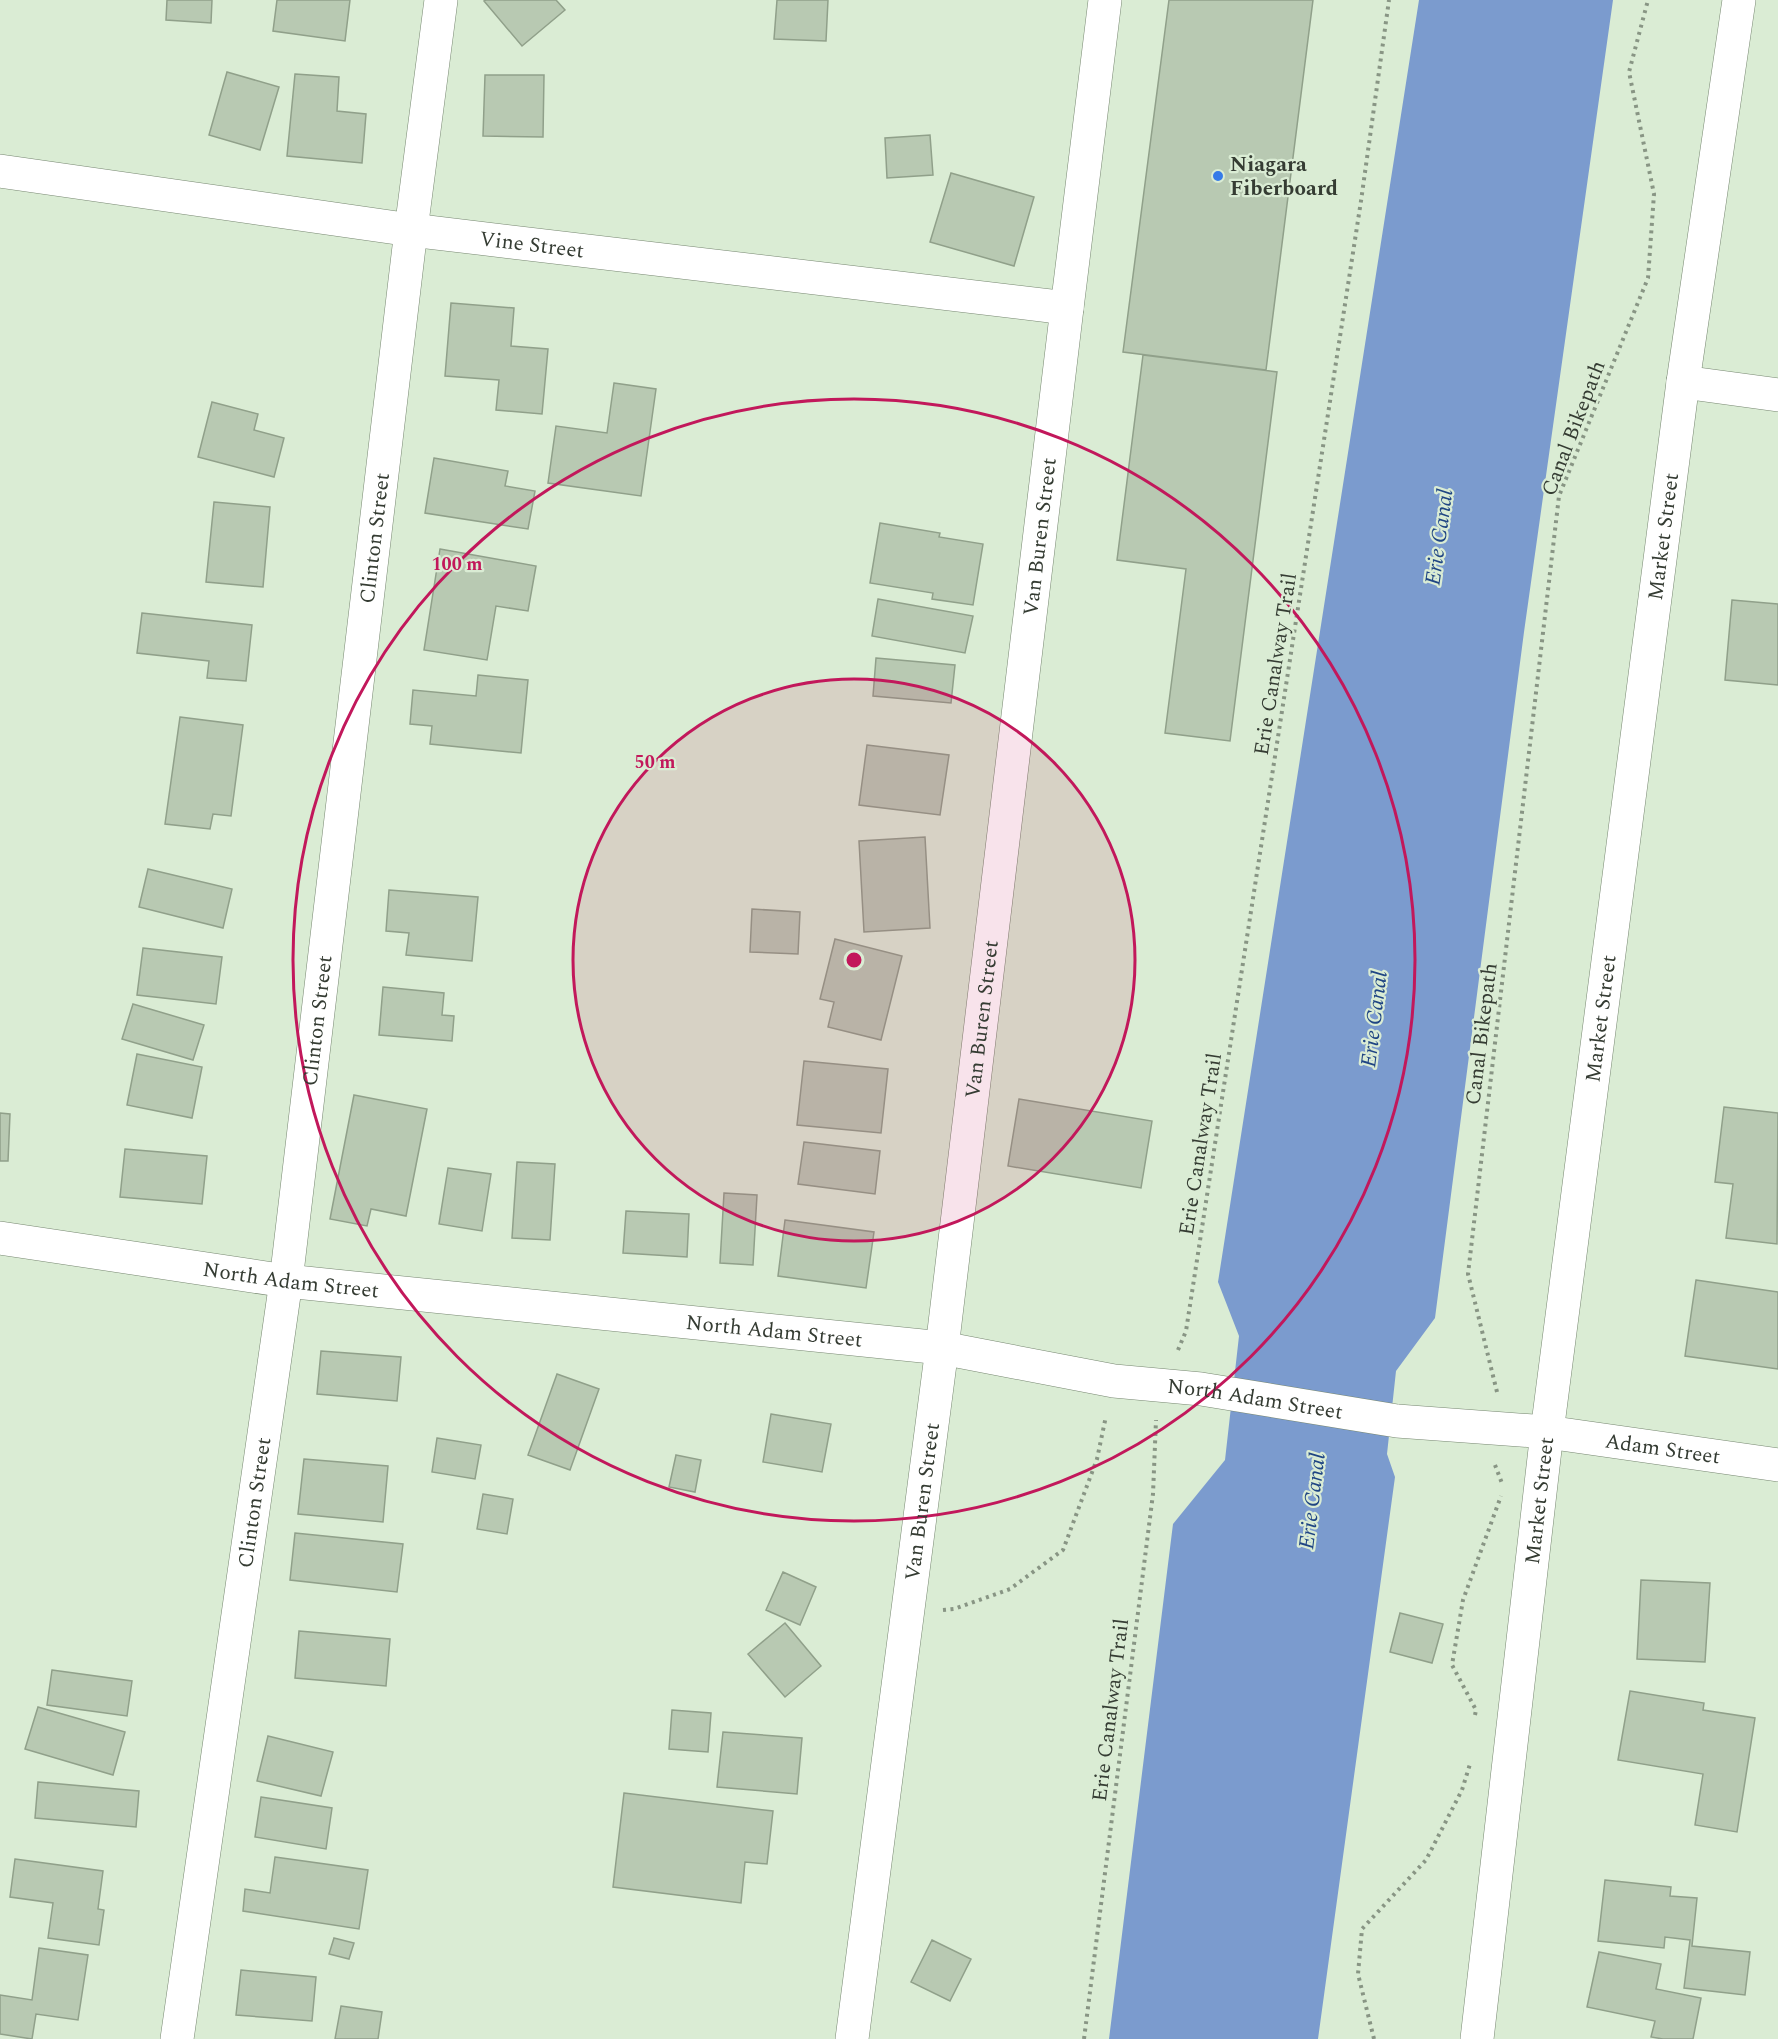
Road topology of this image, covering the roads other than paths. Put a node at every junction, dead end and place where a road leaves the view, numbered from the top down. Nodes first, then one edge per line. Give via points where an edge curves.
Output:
1 (441, 0) edge
2 (1105, 0) edge
3 (1739, 0) edge
4 (0, 171) edge
5 (411, 230) junction
6 (1066, 308) junction
7 (1683, 382) junction
8 (1778, 395) edge
9 (0, 1238) edge
10 (285, 1281) junction
11 (942, 1348) junction
12 (1546, 1432) junction
13 (1778, 1465) edge
14 (177, 2039) edge
15 (852, 2039) edge
16 (1477, 2039) edge

1 - 5 street, Clinton Street
2 - 6 street, Van Buren Street
3 - 7 street, Market Street
4 - 5 street, Vine Street
5 - 6 street, Vine Street
5 - 10 street, Clinton Street
6 - 11 street, Van Buren Street
7 - 8 street
7 - 12 street, Market Street
9 - 10 street, North Adam Street
10 - 11 street, North Adam Street
10 - 14 street, Clinton Street
11 - 12 street, North Adam Street via 1114,1380 1201,1389 1397,1421
11 - 15 street, Van Buren Street
12 - 13 street, Adam Street
12 - 16 street, Market Street

